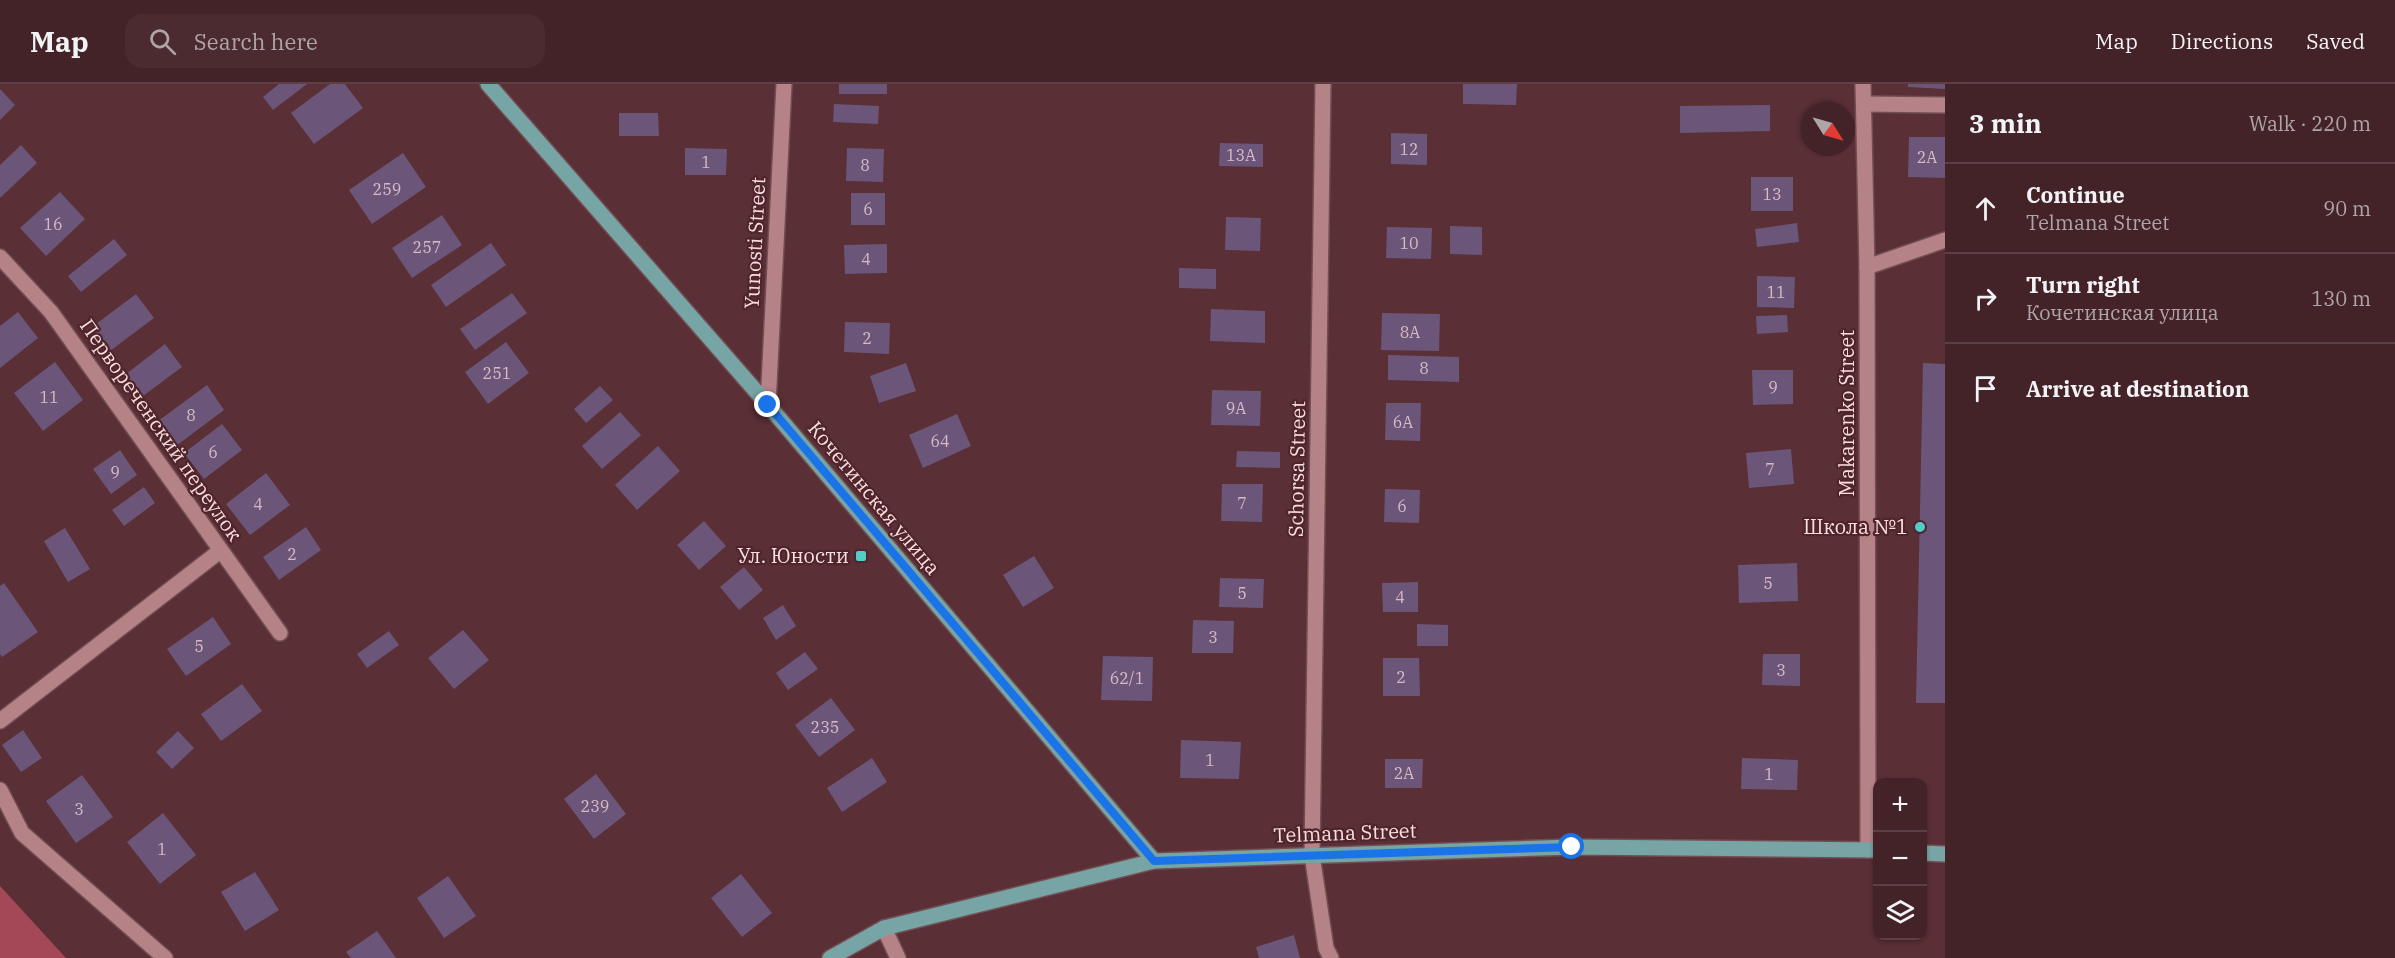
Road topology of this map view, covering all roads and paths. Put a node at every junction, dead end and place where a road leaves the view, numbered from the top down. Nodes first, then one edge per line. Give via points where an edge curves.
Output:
1 (488, 84) edge
2 (784, 84) edge
3 (1323, 84) edge
4 (1863, 84) edge
5 (1864, 104) junction
6 (1945, 105) edge
7 (1945, 240) edge
8 (0, 257) edge
9 (1867, 267) junction
10 (768, 405) junction
11 (220, 551) junction
12 (280, 633) dead end
13 (0, 721) edge
14 (0, 790) edge
15 (1873, 850) edge
16 (1927, 853) edge
17 (1945, 854) edge
18 (1312, 855) junction
19 (1154, 861) junction
20 (884, 928) junction
21 (165, 958) edge
22 (830, 958) edge
23 (898, 958) edge
24 (1331, 958) edge

1 - 10 main road, Кочетинская улица
2 - 10 street, Yunosti Street
3 - 18 street, Schorsa Street
4 - 5 street, Makarenko Street
5 - 6 street
5 - 9 street, Makarenko Street
7 - 9 street
8 - 11 street, Первореченский переулок via 51,312
9 - 15 street, Makarenko Street
10 - 19 main road, Кочетинская улица
11 - 12 street, Первореченский переулок
11 - 13 street
14 - 21 street via 22,833
15 - 18 main road, Telmana Street via 1572,847
16 - 17 main road
18 - 19 main road, Telmana Street
18 - 24 street, Schorsa Street via 1326,948
19 - 20 main road, Telmana Street
20 - 22 main road, Telmana Street
20 - 23 street

